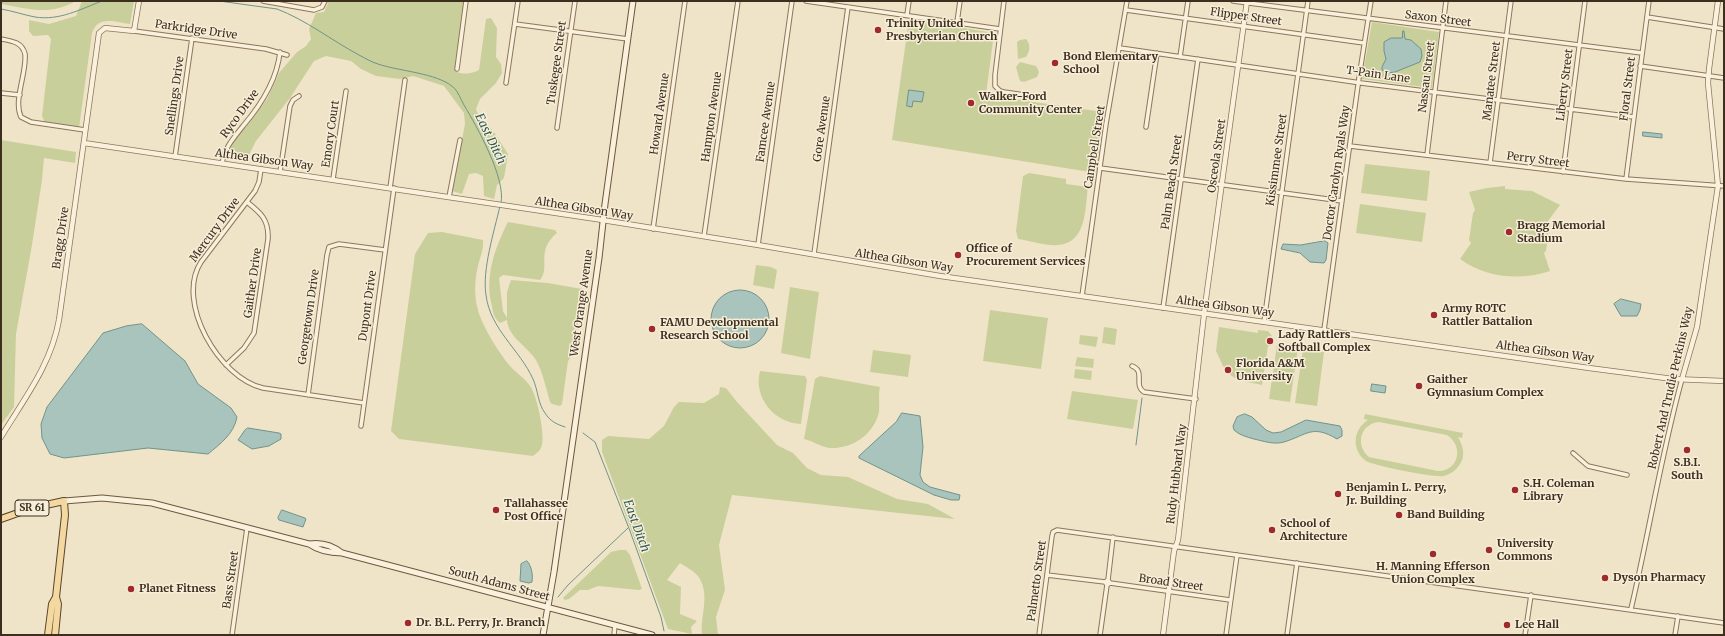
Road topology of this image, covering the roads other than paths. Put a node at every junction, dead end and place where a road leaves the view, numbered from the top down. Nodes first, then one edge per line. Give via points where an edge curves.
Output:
1 (139, 1) edge
2 (263, 1) edge
3 (325, 1) edge
4 (466, 1) edge
5 (518, 1) edge
6 (575, 1) edge
7 (633, 1) edge
8 (685, 1) edge
9 (738, 1) edge
10 (792, 1) edge
11 (806, 1) edge
12 (909, 1) edge
13 (960, 1) edge
14 (1004, 1) edge
15 (1127, 1) edge
16 (1188, 1) edge
17 (1233, 1) edge
18 (1308, 1) edge
19 (1371, 1) edge
20 (1446, 1) edge
21 (1510, 1) edge
22 (1585, 1) edge
23 (1649, 1) edge
24 (1718, 1) edge
25 (1247, 2) edge
26 (848, 7) junction
27 (1126, 10) junction
28 (1307, 11) junction
29 (907, 15) junction
30 (1647, 17) junction
31 (1185, 18) junction
32 (1368, 19) junction
33 (957, 22) junction
34 (514, 24) junction
35 (1244, 26) junction
36 (1714, 27) junction
37 (1442, 28) junction
38 (1000, 29) junction
39 (1724, 29) edge
40 (102, 30) joint
41 (134, 30) junction
42 (571, 32) junction
43 (1304, 35) junction
44 (1506, 36) junction
45 (192, 38) junction
46 (1, 39) edge
47 (628, 39) junction
48 (1364, 42) junction
49 (1579, 45) junction
50 (1120, 48) junction
51 (280, 52) junction
52 (1156, 53) junction
53 (1642, 53) junction
54 (287, 55) dead end
55 (1180, 56) junction
56 (1198, 59) junction
57 (1238, 64) junction
58 (1640, 66) junction
59 (457, 69) dead end
60 (1298, 72) junction
61 (1708, 76) junction
62 (1724, 78) edge
63 (405, 80) dead end
64 (1358, 82) junction
65 (506, 84) dead end
66 (346, 91) dead end
67 (1, 92) edge
68 (1434, 92) junction
69 (20, 96) junction
70 (299, 96) dead end
71 (1038, 97) dead end
72 (1498, 100) junction
73 (1571, 109) junction
74 (1634, 117) junction
75 (1146, 127) dead end
76 (557, 128) dead end
77 (86, 130) junction
78 (460, 140) dead end
79 (84, 143) junction
80 (1350, 146) junction
81 (1427, 155) junction
82 (175, 157) junction
83 (222, 163) junction
84 (1490, 163) junction
85 (1100, 168) junction
86 (261, 169) junction
87 (280, 172) junction
88 (1563, 172) junction
89 (333, 179) junction
90 (1181, 179) junction
91 (1626, 180) junction
92 (1222, 184) junction
93 (1718, 186) junction
94 (1724, 186) edge
95 (392, 188) junction
96 (1282, 192) junction
97 (449, 197) junction
98 (1342, 201) junction
99 (247, 202) junction
100 (603, 220) junction
101 (653, 229) junction
102 (704, 236) junction
103 (758, 244) junction
104 (385, 250) junction
105 (814, 254) junction
106 (1082, 296) junction
107 (1163, 308) junction
108 (1205, 314) junction
109 (1264, 322) junction
110 (1324, 330) junction
111 (226, 365) junction
112 (1132, 366) dead end
113 (1682, 379) junction
114 (1724, 381) edge
115 (308, 395) junction
116 (1196, 399) junction
117 (364, 403) junction
118 (361, 426) dead end
119 (1, 437) edge
120 (1573, 453) dead end
121 (1627, 475) dead end
122 (64, 501) junction
123 (1, 519) edge
124 (247, 528) junction
125 (1113, 537) junction
126 (1176, 546) junction
127 (1236, 555) junction
128 (1297, 563) junction
129 (1047, 575) junction
130 (1107, 583) junction
131 (1169, 592) junction
132 (1532, 596) junction
133 (56, 598) junction
134 (1230, 600) junction
135 (548, 608) junction
136 (1631, 610) junction
137 (1678, 616) junction
138 (1724, 623) edge
139 (615, 626) junction
140 (48, 635) edge
141 (55, 635) edge
142 (232, 635) edge
143 (543, 635) edge
144 (614, 635) edge
145 (652, 635) edge
146 (1039, 635) edge
147 (1100, 635) edge
148 (1163, 635) edge
149 (1226, 635) edge
150 (1287, 635) edge
151 (1525, 635) edge
152 (1675, 635) edge

1 - 41 street
2 - 3 street via 311,9 322,7
4 - 59 street
5 - 34 street
6 - 42 street, Tuskegee Street
7 - 47 main road, West Orange Avenue
8 - 101 street, Howard Avenue
9 - 102 street, Hampton Avenue
10 - 103 street, Famcee Avenue
11 - 26 street
12 - 29 street
13 - 33 street
14 - 38 street
15 - 27 street, Campbell Street
16 - 31 street
17 - 25 street, Saxon Street
18 - 28 street, Kissimmee Street
19 - 32 street, Doctor Carolyn Ryals Way
20 - 37 street, Nassau Street
21 - 44 street, Manatee Street
22 - 49 street, Liberty Street
23 - 30 street, Floral Street
24 - 36 street, Robert And Trudie Perkins Way
25 - 28 street, Saxon Street
25 - 35 street, Osceola Street
26 - 29 street
26 - 105 street, Gore Avenue
27 - 31 street, Flipper Street
27 - 50 street, Campbell Street
28 - 32 street, Saxon Street
28 - 43 street, Kissimmee Street
29 - 33 street
30 - 36 street
30 - 53 street, Floral Street
31 - 35 street, Flipper Street
31 - 55 street
32 - 37 street, Saxon Street
32 - 48 street, Doctor Carolyn Ryals Way
33 - 38 street
34 - 42 street
34 - 65 street
35 - 43 street, Flipper Street
35 - 57 street, Osceola Street
36 - 39 street
36 - 61 street, Robert And Trudie Perkins Way
37 - 44 street, Saxon Street
37 - 68 street, Nassau Street
38 - 71 street via 994,75 997,88 1010,93
40 - 41 street, Parkridge Drive via 108,27
40 - 77 street, Bragg Drive via 99,33
41 - 45 street, Parkridge Drive
42 - 47 street
42 - 76 street, Tuskegee Street
43 - 48 street, Flipper Street
43 - 60 street, Kissimmee Street
44 - 49 street, Saxon Street
44 - 72 street, Manatee Street
45 - 51 street, Parkridge Drive
45 - 82 street, Snellings Drive
46 - 69 street via 15,42 23,48 26,59
47 - 100 main road, West Orange Avenue
48 - 64 street, Doctor Carolyn Ryals Way
49 - 53 street, Saxon Street
49 - 73 street, Liberty Street
50 - 52 street, T-Pain Lane
50 - 85 street, Campbell Street
51 - 54 street, Parkridge Drive
51 - 83 street, Ryco Drive via 278,68 265,97 230,142 224,152
52 - 55 street, T-Pain Lane
52 - 75 street
53 - 58 street, Floral Street
55 - 56 street, T-Pain Lane
56 - 57 street, T-Pain Lane
56 - 90 street, Palm Beach Street
57 - 60 street, T-Pain Lane
57 - 92 street, Osceola Street
58 - 61 street
58 - 74 street, Floral Street
60 - 64 street, T-Pain Lane
60 - 96 street, Kissimmee Street
61 - 62 street
61 - 93 street, Robert And Trudie Perkins Way
63 - 95 street, Dupont Drive
64 - 68 street, T-Pain Lane
64 - 80 street, Doctor Carolyn Ryals Way
66 - 89 street, Emory Court
67 - 69 street
68 - 72 street, T-Pain Lane
68 - 81 street, Nassau Street
69 - 77 street via 20,114 25,120
70 - 87 street via 290,106
72 - 73 street, T-Pain Lane
72 - 84 street, Manatee Street
73 - 74 street, T-Pain Lane
73 - 88 street, Liberty Street
74 - 91 street, Floral Street
77 - 79 street, Bragg Drive
78 - 97 street
79 - 82 street, Althea Gibson Way
79 - 119 street, Bragg Drive via 55,340 38,380
80 - 81 street, Perry Street
80 - 98 street, Doctor Carolyn Ryals Way
81 - 84 street, Perry Street
82 - 83 street, Althea Gibson Way
83 - 86 street, Althea Gibson Way
84 - 88 street, Perry Street
85 - 90 street
85 - 106 street, Campbell Street
86 - 87 street, Althea Gibson Way
86 - 99 street, Mercury Drive via 257,186
87 - 89 street, Althea Gibson Way
88 - 91 street, Perry Street
89 - 95 street, Althea Gibson Way
90 - 92 street
90 - 107 street, Palm Beach Street
91 - 93 street, Perry Street
92 - 96 street
92 - 108 street, Osceola Street
93 - 94 street, Perry Street
93 - 113 street, Robert And Trudie Perkins Way via 1697,327
95 - 97 street, Althea Gibson Way
95 - 104 street, Dupont Drive
96 - 98 street
96 - 109 street, Kissimmee Street
97 - 100 street, Althea Gibson Way
98 - 110 street, Doctor Carolyn Ryals Way
99 - 111 street, Gaither Drive via 264,217 268,239 255,328 250,341
99 - 111 street, Mercury Drive via 198,268 193,284 205,338
100 - 101 street, Althea Gibson Way
100 - 135 main road, West Orange Avenue
101 - 102 street, Althea Gibson Way
102 - 103 street, Althea Gibson Way
103 - 105 street, Althea Gibson Way
104 - 115 street, Georgetown Drive via 339,244 330,247
104 - 117 street, Dupont Drive
105 - 106 street, Althea Gibson Way via 940,276
106 - 107 street, Althea Gibson Way
107 - 108 street, Althea Gibson Way
108 - 109 street, Althea Gibson Way
108 - 116 street, Rudy Hubbard Way
109 - 110 street, Althea Gibson Way
110 - 113 street, Althea Gibson Way
111 - 115 street, Mercury Drive via 243,380 256,387
112 - 116 street via 1140,373 1138,385 1144,392
113 - 114 street, Althea Gibson Way
113 - 136 street, Robert And Trudie Perkins Way
115 - 117 street, Mercury Drive
116 - 126 street, Rudy Hubbard Way
117 - 118 street, Dupont Drive
120 - 121 street via 1588,466
122 - 123 main road, South Adams Street / SR 61 via 32,508
122 - 124 main road, South Adams Street via 102,498 136,501
122 - 133 main road, SR 61 via 65,515
124 - 135 main road, South Adams Street via 309,544 316,549 342,553
124 - 142 street, Bass Street
125 - 126 street
125 - 129 street, Palmetto Street via 1056,530 1052,536
125 - 130 street
126 - 127 street
126 - 131 street, Rudy Hubbard Way
127 - 128 street
127 - 134 street
128 - 132 street
128 - 150 street
129 - 130 street, Broad Street
129 - 146 street, Palmetto Street
130 - 131 street, Broad Street
130 - 147 street
131 - 134 street, Broad Street
131 - 148 street, Rudy Hubbard Way
132 - 136 street
132 - 151 street
133 - 140 main road, SR 61 via 52,604
133 - 141 main road, SR 61 via 58,604
134 - 149 street
135 - 139 main road, South Adams Street
135 - 143 main road, West Orange Avenue
136 - 137 street
137 - 138 street
137 - 152 street
139 - 144 street
139 - 145 main road, South Adams Street

